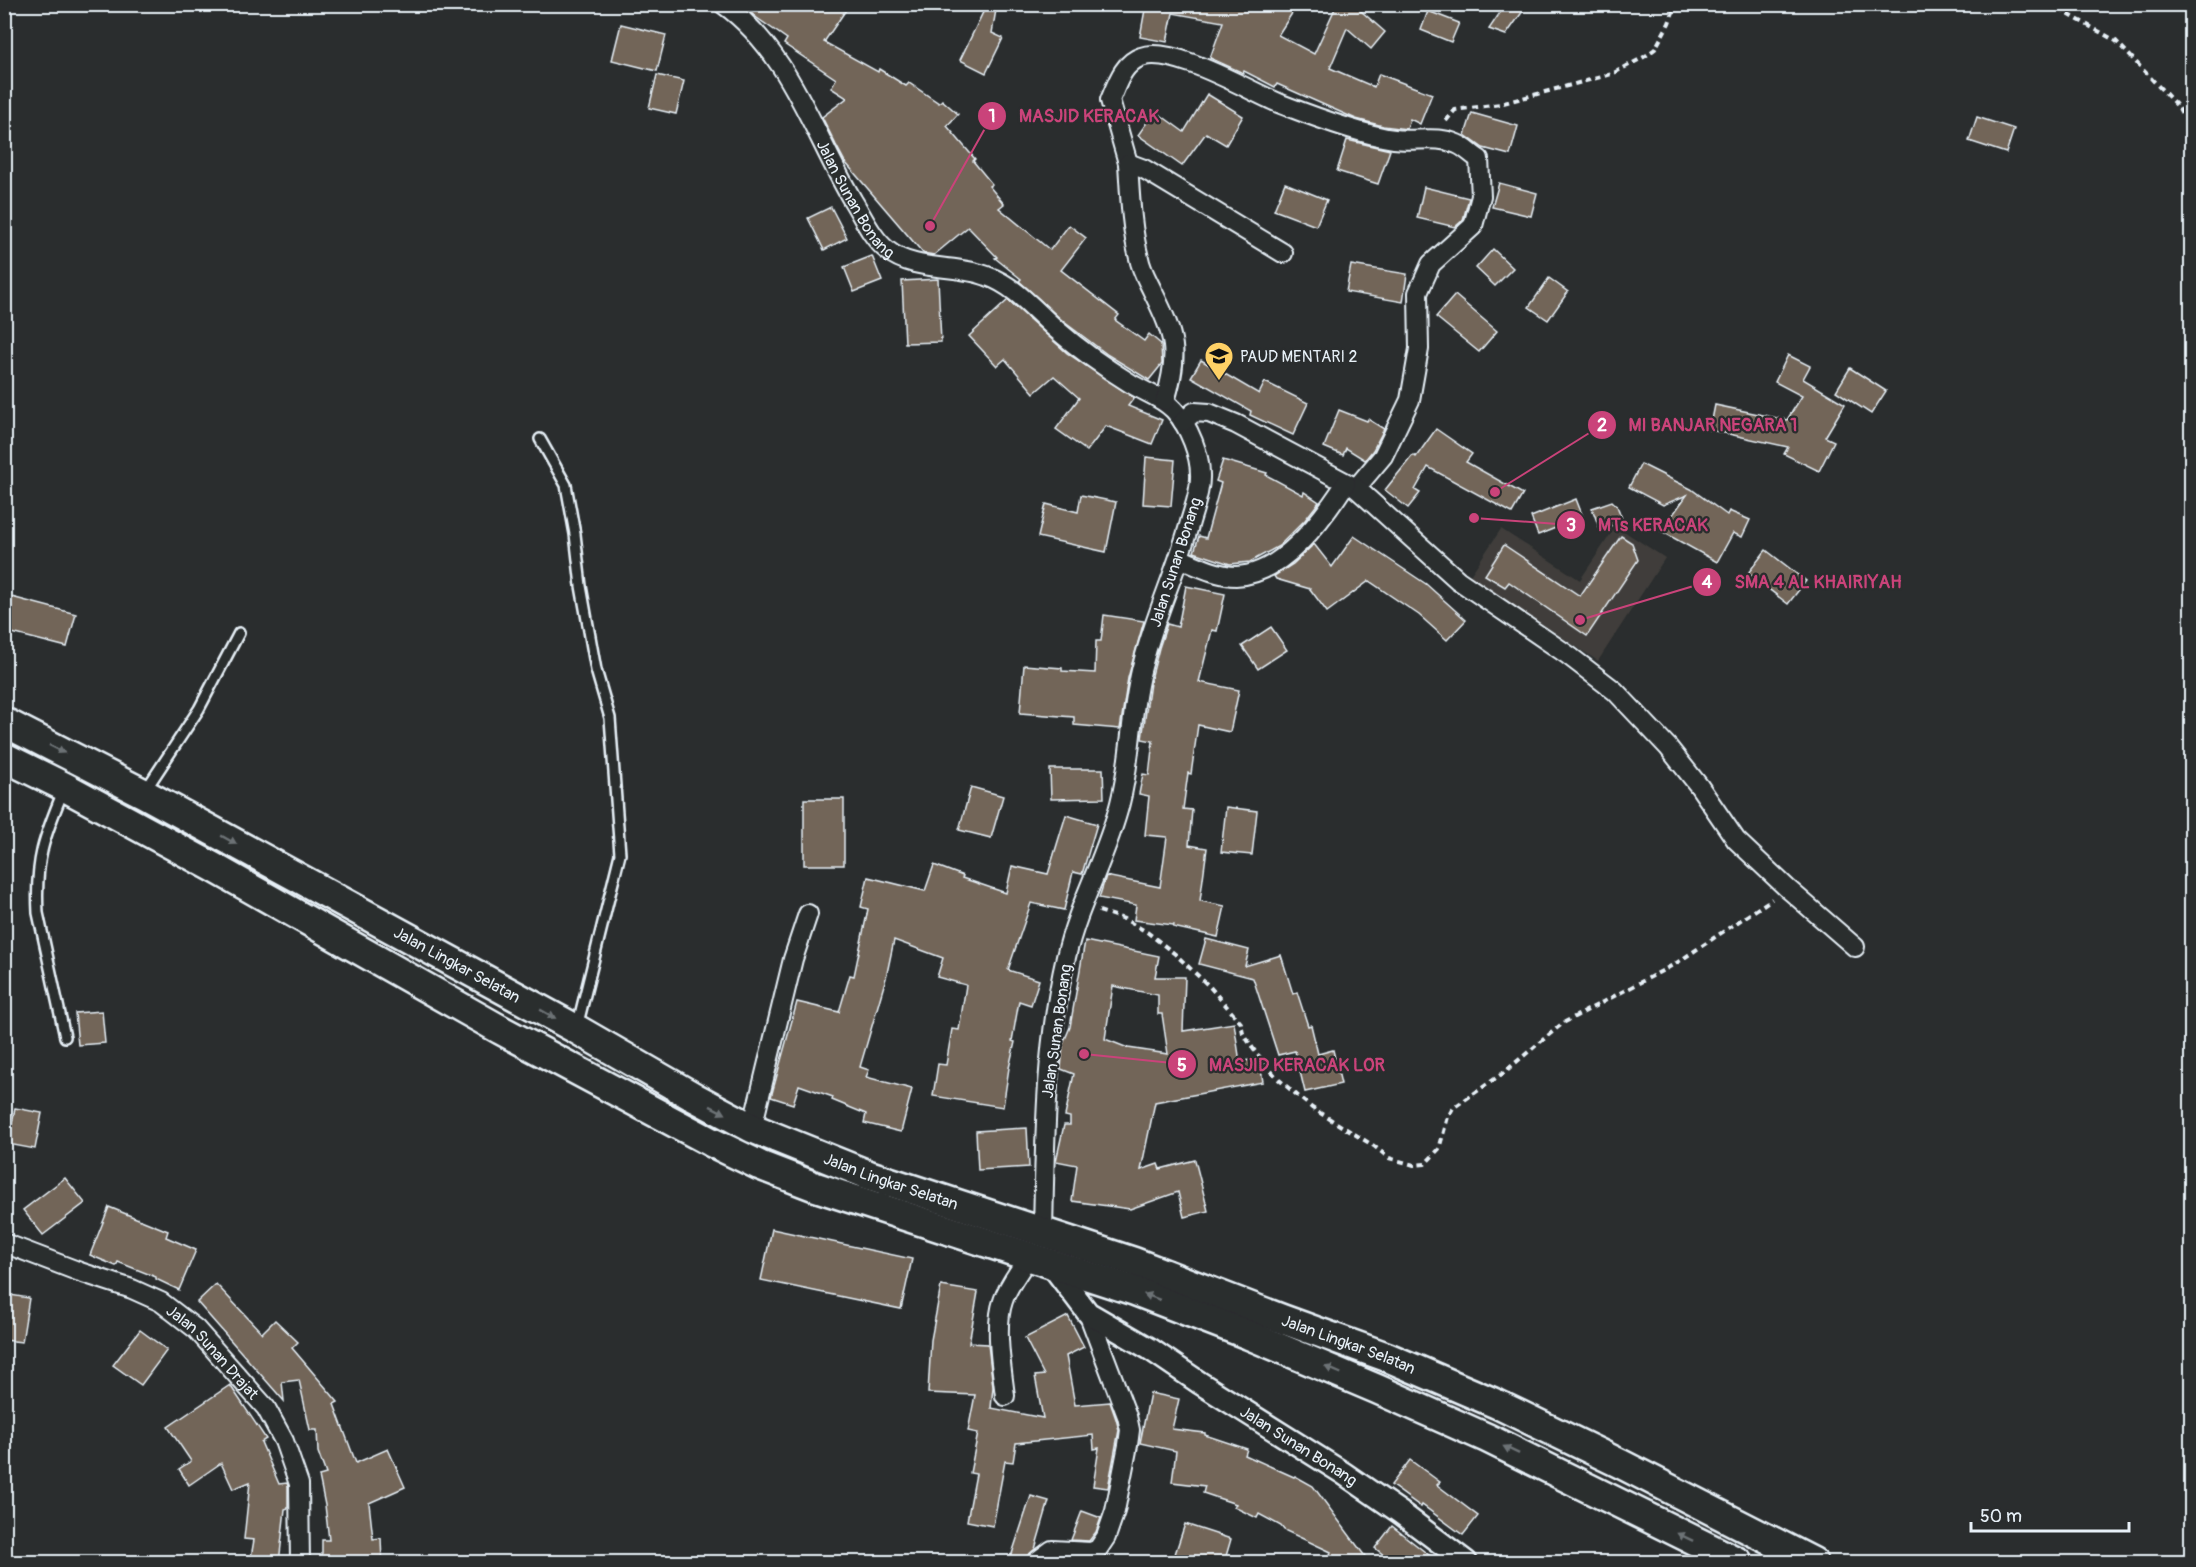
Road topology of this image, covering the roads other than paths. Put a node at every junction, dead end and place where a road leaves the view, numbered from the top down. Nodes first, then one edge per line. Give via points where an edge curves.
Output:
1 (723, 4) edge
2 (1128, 163) junction
3 (1283, 253) dead end
4 (1165, 401) junction
5 (1183, 422) junction
6 (540, 439) dead end
7 (1351, 486) junction
8 (1179, 558) junction
9 (239, 633) dead end
10 (4, 722) edge
11 (4, 757) edge
12 (65, 787) junction
13 (143, 794) junction
14 (808, 914) dead end
15 (1855, 947) dead end
16 (480, 977) junction
17 (461, 1008) junction
18 (576, 1029) junction
19 (65, 1036) dead end
20 (752, 1128) junction
21 (1043, 1232) junction
22 (4, 1243) edge
23 (1039, 1260) junction
24 (1088, 1313) junction
25 (1005, 1396) dead end
26 (300, 1563) edge
27 (1036, 1563) edge
28 (1466, 1563) edge
29 (1738, 1563) edge
30 (1813, 1563) edge

1 - 4 street, Jalan Sunan Bonang via 752,29 785,72 839,177 886,250 907,260 1000,281 1080,349
2 - 3 street
2 - 4 street via 1131,217 1139,260 1174,345 1174,366
2 - 7 street via 1110,100 1123,70 1141,57 1164,56 1184,60 1281,104 1366,132 1393,139 1436,139 1457,144 1479,159 1482,188 1473,226 1431,264 1418,293 1419,349 1410,400 1383,456
4 - 5 street, Jalan Sunan Bonang
5 - 7 street via 1194,412 1209,413
5 - 8 street, Jalan Sunan Bonang via 1198,458 1200,481
6 - 18 lane via 567,486 596,670 610,718 620,854
7 - 8 street via 1297,545 1261,570 1235,576
7 - 15 street via 1458,580 1615,691 1668,747 1736,840
8 - 21 street, Jalan Sunan Bonang via 1134,700 1119,808 1075,922 1064,967 1048,1072
9 - 13 lane via 199,709
10 -> 13 highway, Jalan Lingkar Selatan
11 - 12 highway, Jalan Lingkar Selatan
12 - 17 highway, Jalan Lingkar Selatan
12 - 19 lane via 43,841 36,893
13 -> 16 highway, Jalan Lingkar Selatan
14 - 20 street via 793,959
16 - 17 highway
16 -> 18 highway, Jalan Lingkar Selatan
17 - 23 highway, Jalan Lingkar Selatan via 759,1165
18 -> 20 highway, Jalan Lingkar Selatan
20 - 21 highway, Jalan Lingkar Selatan via 869,1176
21 - 30 highway, Jalan Lingkar Selatan via 1134,1262 1398,1362 1497,1404
22 - 26 street, Jalan Sunan Drajat via 132,1289 161,1302 196,1329 266,1408 284,1441 299,1484
23 - 24 street, Jalan Sunan Bonang
23 - 25 street via 1006,1294 1000,1309
29 -> 23 highway, Jalan Lingkar Selatan via 1487,1438 1377,1389 1177,1307
24 - 27 street via 1130,1430 1115,1510 1098,1549 1052,1550
24 - 28 street, Jalan Sunan Bonang via 1343,1473

